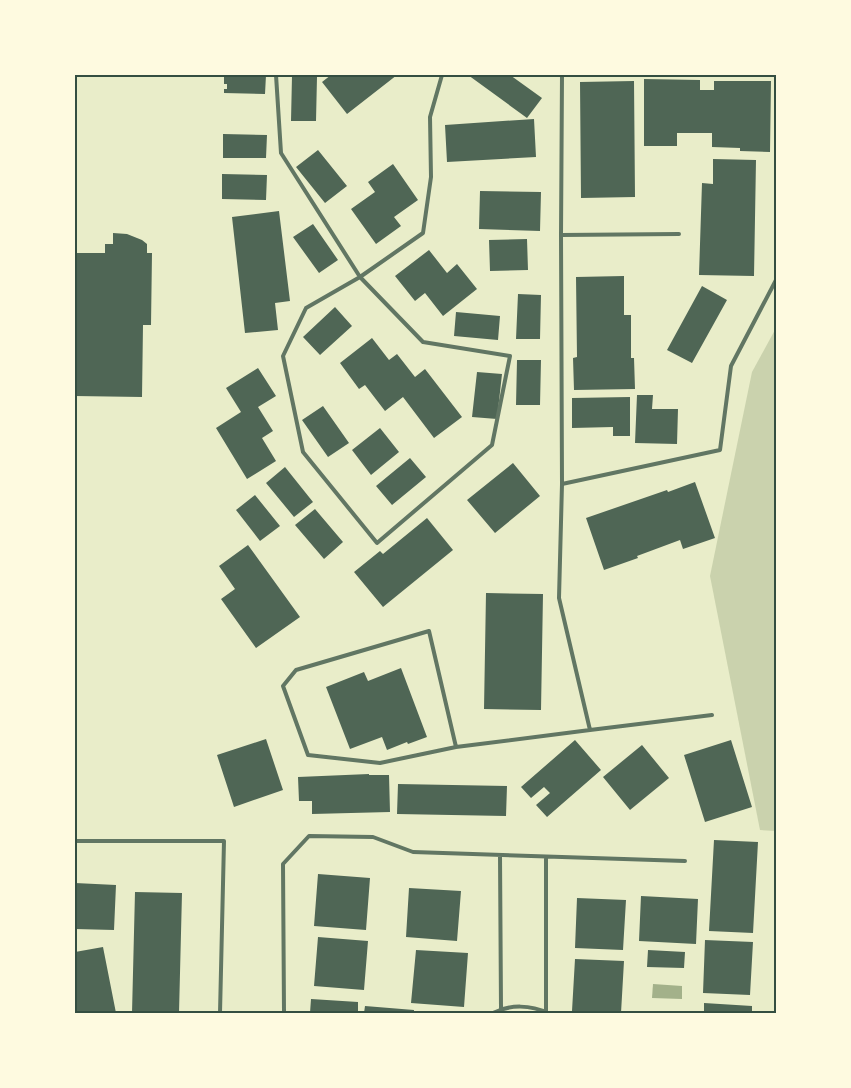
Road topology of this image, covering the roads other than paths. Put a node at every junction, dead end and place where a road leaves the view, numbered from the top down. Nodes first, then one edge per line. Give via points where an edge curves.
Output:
1 (276, 75) edge
2 (442, 75) edge
3 (562, 75) edge
4 (679, 234) dead end
5 (561, 235) junction
6 (360, 277) junction
7 (776, 280) edge
8 (562, 484) junction
9 (712, 715) dead end
10 (590, 730) junction
11 (456, 747) junction
12 (75, 841) edge
13 (500, 855) junction
14 (546, 857) junction
15 (685, 861) dead end
16 (501, 1009) junction
17 (547, 1012) edge
18 (220, 1013) edge
19 (284, 1013) edge
20 (493, 1013) edge

1 - 6 lane via 281,153
2 - 6 lane via 430,117 431,177 424,233
3 - 5 lane
4 - 5 lane
5 - 8 lane
6 - 6 lane via 306,308 282,356 304,452 377,543 492,445 510,356 423,342
7 - 8 lane via 731,366 720,450
8 - 10 lane via 559,598
9 - 10 lane
10 - 11 lane
11 - 11 lane via 429,631 296,670 283,686 308,755 380,763
12 - 18 lane via 224,841
13 - 14 lane
13 - 16 lane
13 - 19 lane via 413,852 373,837 309,836 283,864
14 - 15 lane
14 - 17 lane
16 - 17 lane via 524,1006
16 - 20 lane

